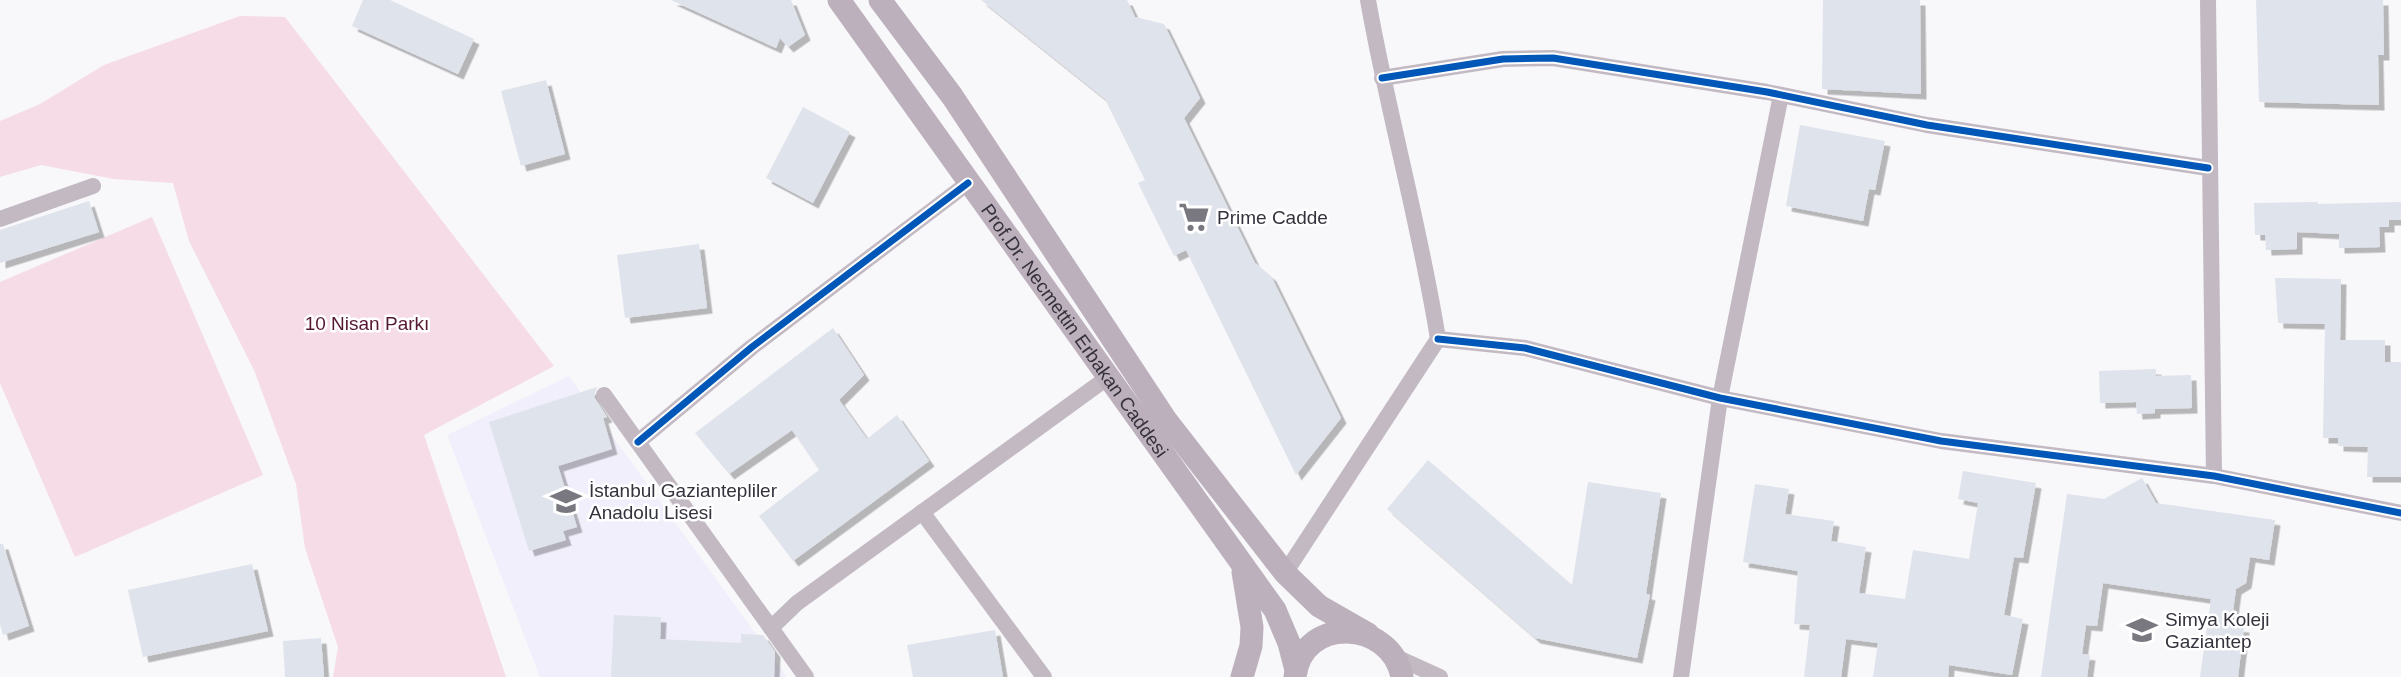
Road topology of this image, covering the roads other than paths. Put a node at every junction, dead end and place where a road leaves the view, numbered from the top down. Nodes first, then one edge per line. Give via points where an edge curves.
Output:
1 (839, 0) edge
2 (880, 0) edge
3 (1368, 0) edge
4 (2208, 0) edge
5 (1382, 78) junction
6 (1781, 95) junction
7 (2208, 168) junction
8 (968, 183) junction
9 (93, 186) dead end
10 (0, 219) edge
11 (1438, 339) junction
12 (1107, 378) junction
13 (604, 395) dead end
14 (1720, 398) junction
15 (638, 442) junction
16 (2214, 476) junction
17 (922, 512) junction
18 (2401, 513) edge
19 (1243, 566) junction
20 (1285, 573) junction
21 (771, 628) junction
22 (1368, 634) junction
23 (1399, 667) edge
24 (1295, 673) edge
25 (806, 677) edge
26 (1044, 677) edge
27 (1242, 677) edge
28 (1440, 677) edge
29 (1681, 677) edge

1 - 8 main road, Prof.Dr. Necmettin Erbakan Caddesi
2 - 20 main road, Prof.Dr. Necmettin Erbakan Caddesi via 952,96 1166,420
3 - 5 street
4 - 7 street
5 - 6 street via 1503,59 1553,58
5 - 11 street via 1427,265
6 - 7 street via 1927,125
6 - 14 street
7 - 16 street
8 - 12 main road, Prof.Dr. Necmettin Erbakan Caddesi
8 - 15 street via 752,347
9 - 10 street
11 - 14 street via 1525,348
11 - 20 street
12 - 17 street
12 - 19 main road, Prof.Dr. Necmettin Erbakan Caddesi
13 - 15 street
14 - 16 street via 1941,441
14 - 29 street
15 - 21 street
16 - 18 street
17 - 21 street via 797,603
17 - 26 street
19 - 24 main road, Prof.Dr. Necmettin Erbakan Caddesi via 1275,610
19 - 27 main road via 1252,627
20 - 22 main road, Prof.Dr. Necmettin Erbakan Caddesi via 1320,606
21 - 25 street
22 - 23 main road, Prof.Dr. Necmettin Erbakan Caddesi via 1384,643
22 - 24 main road via 1350,630 1316,640 1303,653
23 - 28 street

